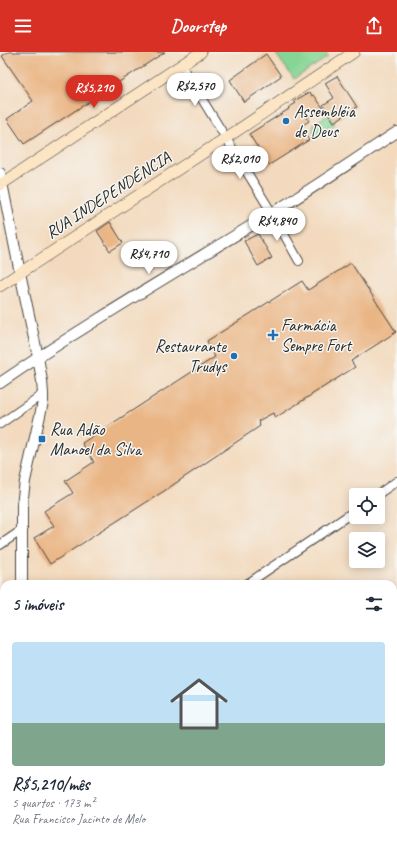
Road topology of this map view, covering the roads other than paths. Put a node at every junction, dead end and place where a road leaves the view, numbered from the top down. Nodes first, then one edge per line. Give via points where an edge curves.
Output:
1 (201, 52) edge
2 (354, 52) edge
3 (181, 65) junction
4 (397, 132) edge
5 (226, 138) junction
6 (1, 180) edge
7 (272, 213) junction
8 (299, 261) dead end
9 (20, 273) junction
10 (0, 286) edge
11 (38, 358) junction
12 (0, 383) edge
13 (43, 394) junction
14 (0, 424) edge
15 (397, 481) edge
16 (385, 489) edge
17 (349, 515) edge
18 (22, 530) junction
19 (0, 545) edge
20 (22, 580) edge
21 (253, 580) edge

1 - 3 main road
2 - 5 main road, RUA INDEPENDÊNCIA
3 - 5 street
3 - 6 main road
4 - 7 street
5 - 7 street
5 - 9 main road, RUA INDEPENDÊNCIA
6 - 9 street
7 - 8 street
7 - 11 street
9 - 10 main road, RUA INDEPENDÊNCIA
9 - 11 street
11 - 12 street
11 - 13 street
13 - 14 street
13 - 18 street via 25,481
15 - 16 street
17 - 21 street
18 - 19 street
18 - 20 street

